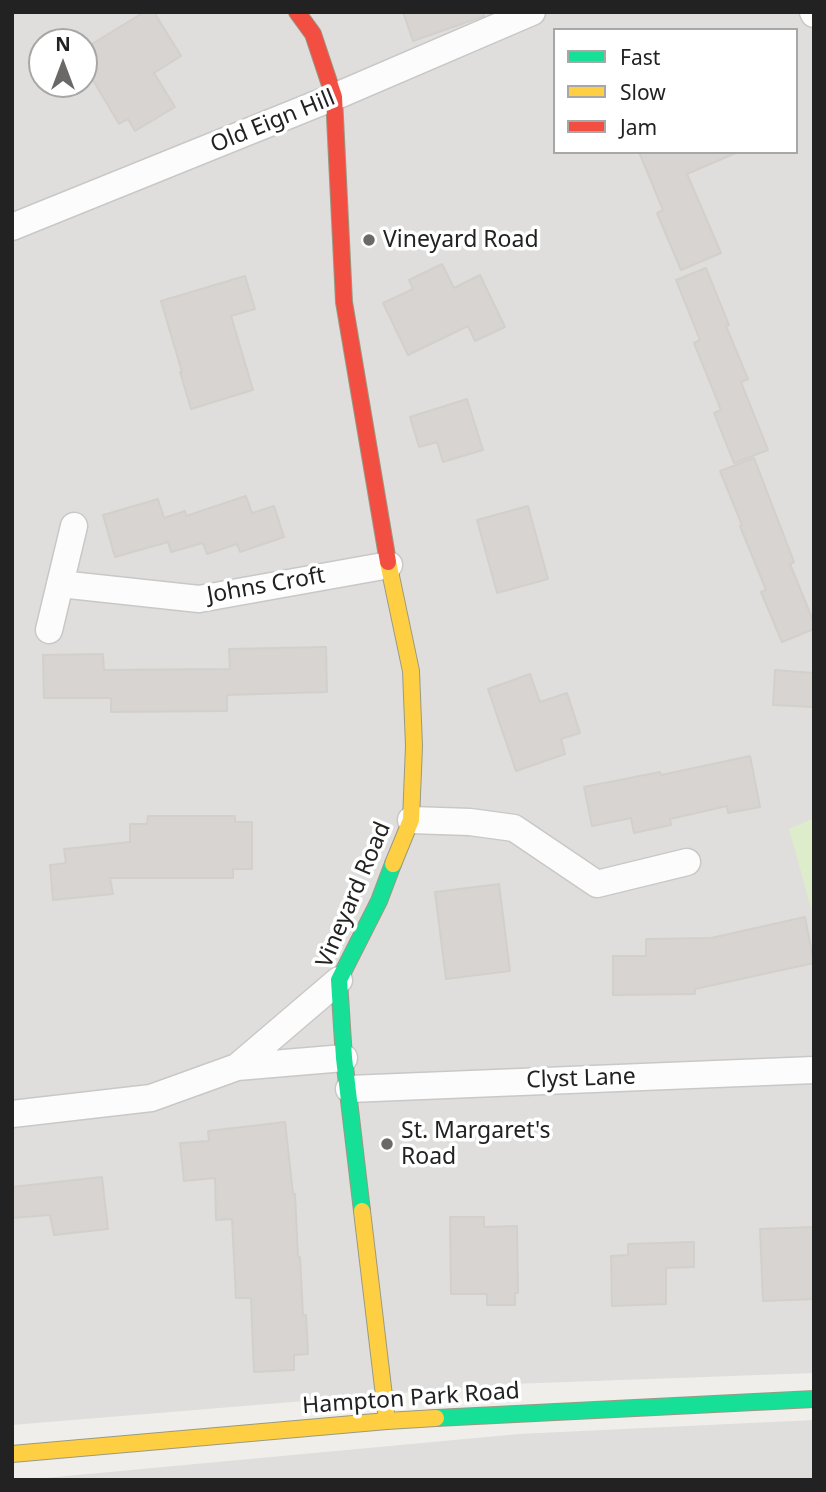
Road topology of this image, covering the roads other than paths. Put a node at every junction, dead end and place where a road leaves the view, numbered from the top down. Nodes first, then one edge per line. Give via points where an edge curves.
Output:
1 (297, 12) edge
2 (531, 12) edge
3 (334, 97) junction
4 (12, 228) edge
5 (74, 526) dead end
6 (389, 565) junction
7 (60, 584) junction
8 (49, 630) dead end
9 (411, 820) junction
10 (687, 862) dead end
11 (339, 980) junction
12 (344, 1058) junction
13 (237, 1067) junction
14 (814, 1070) edge
15 (349, 1088) junction
16 (12, 1114) edge
17 (814, 1399) edge
18 (387, 1421) junction
19 (12, 1454) edge

1 - 3 street, Vineyard Road via 313,34
2 - 3 street, Old Eign Hill
3 - 4 street, Old Eign Hill
3 - 6 street, Vineyard Road via 344,302
5 - 7 street
6 - 7 street, Johns Croft via 199,599
6 - 9 street, Vineyard Road via 411,671
7 - 8 street
9 - 10 street via 514,828 597,884
9 - 11 street, Vineyard Road via 379,901
11 - 12 street, Vineyard Road
11 - 13 street
12 - 13 street
12 - 15 street, Vineyard Road
13 - 16 street via 151,1098
14 - 15 street, Clyst Lane
15 - 18 street, Vineyard Road
17 - 18 street, Hampton Park Road
18 - 19 street, Hampton Park Road

